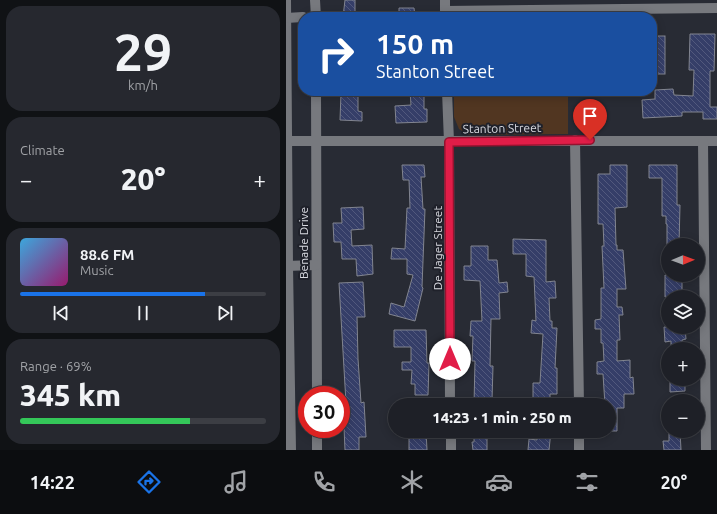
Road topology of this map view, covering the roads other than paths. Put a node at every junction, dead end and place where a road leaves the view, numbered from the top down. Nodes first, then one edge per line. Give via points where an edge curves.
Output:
1 (286, 0) edge
2 (315, 0) edge
3 (445, 0) edge
4 (706, 4) edge
5 (577, 5) edge
6 (717, 8) edge
7 (316, 12) edge
8 (445, 12) edge
9 (474, 12) edge
10 (286, 18) edge
11 (298, 18) edge
12 (316, 96) edge
13 (447, 96) edge
14 (575, 140) junction
15 (288, 141) junction
16 (316, 141) junction
17 (703, 141) junction
18 (717, 141) edge
19 (449, 142) junction
20 (316, 265) junction
21 (287, 266) edge
22 (317, 386) edge
23 (450, 398) edge
24 (579, 398) edge
25 (317, 438) edge
26 (451, 438) edge
27 (579, 438) edge
28 (292, 450) edge
29 (317, 450) edge
30 (451, 450) edge
31 (579, 450) edge
32 (706, 450) edge

1 - 10 street, Benade Drive
2 - 7 street
3 - 8 street
4 - 5 street
4 - 6 street
5 - 9 street
10 - 11 street
10 - 15 street, Benade Drive
12 - 16 street, Benade Drive
13 - 19 street, De Jager Street
14 - 17 street, Stanton Street
14 - 19 street, Stanton Street
14 - 24 street
15 - 16 street, Stanton Street
15 - 21 street, Benade Drive
16 - 19 street, Stanton Street
16 - 20 street, Benade Drive
17 - 18 street, Stanton Street
17 - 32 street
19 - 23 street, De Jager Street
20 - 21 street
20 - 22 street, Benade Drive
21 - 28 street, Benade Drive
25 - 29 street
26 - 30 street
27 - 31 street

